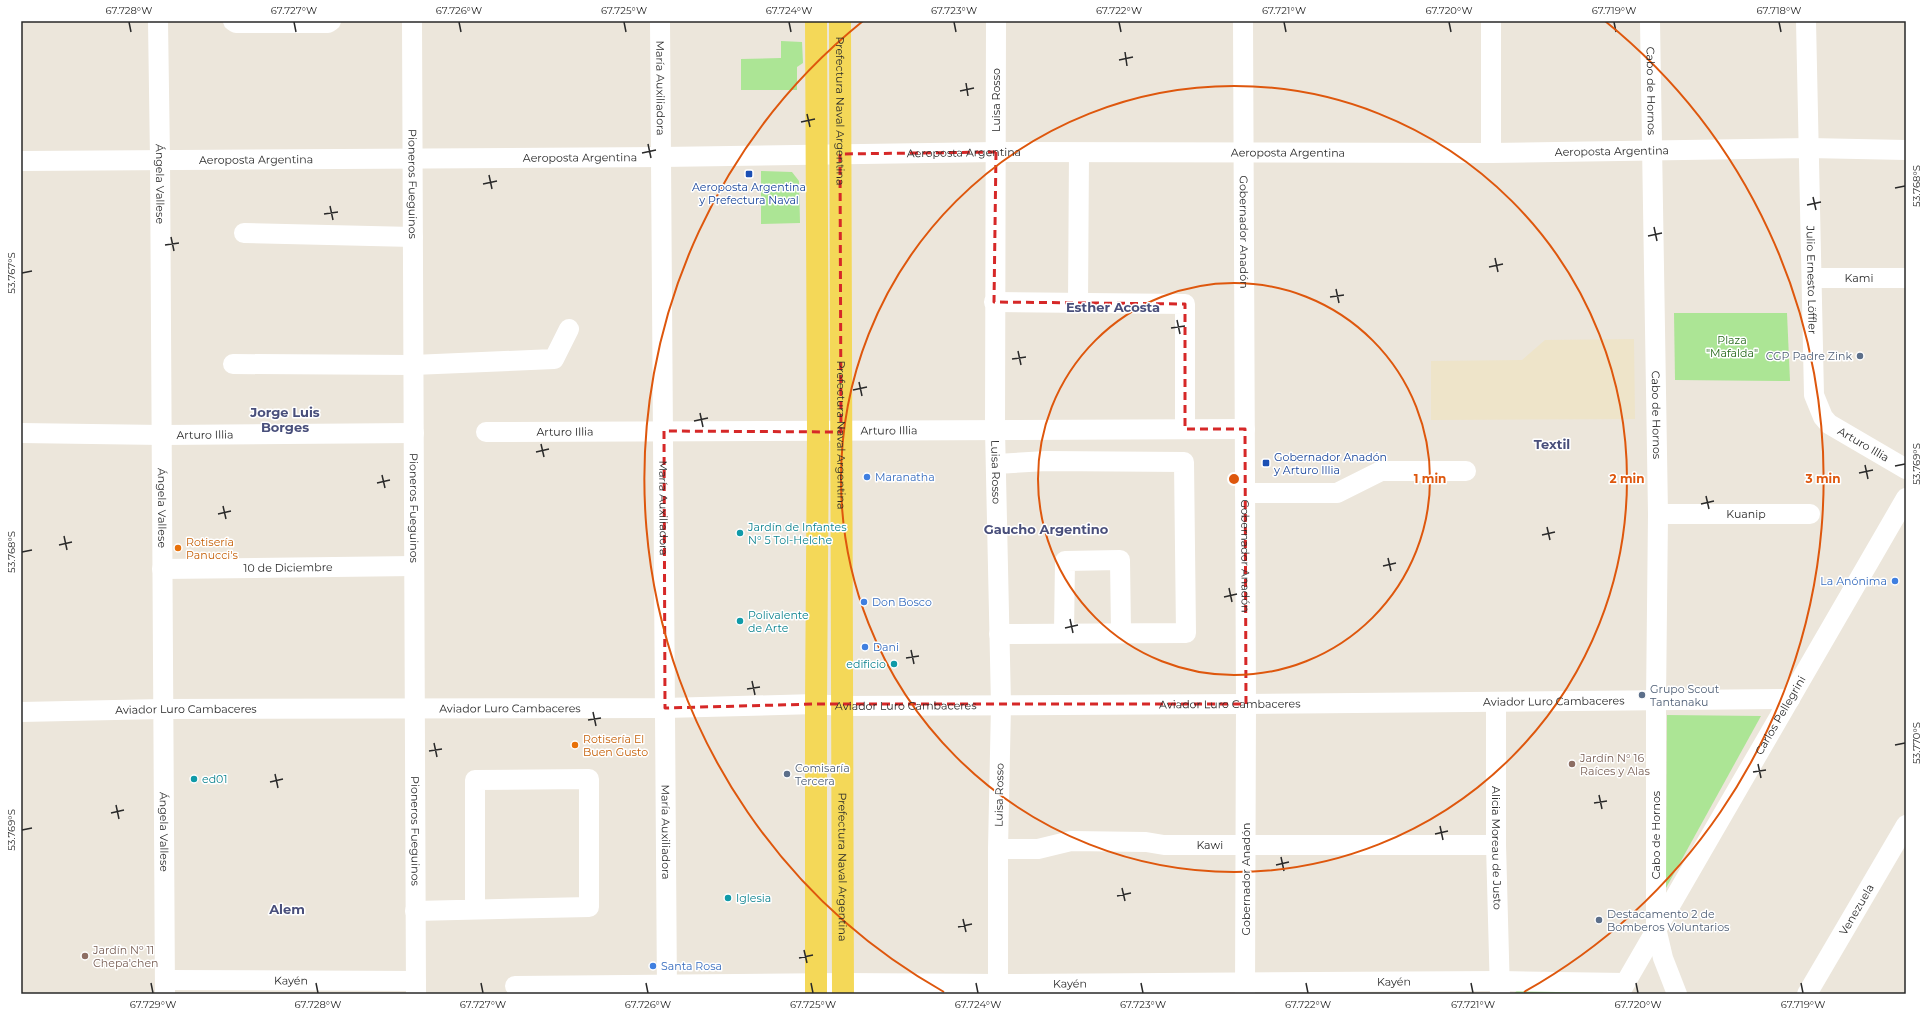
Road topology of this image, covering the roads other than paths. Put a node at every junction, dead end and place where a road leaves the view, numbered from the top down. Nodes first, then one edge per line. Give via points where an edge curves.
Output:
1 (158, 21) edge
2 (233, 21) edge
3 (331, 21) edge
4 (412, 21) edge
5 (660, 21) edge
6 (816, 21) edge
7 (840, 21) edge
8 (996, 21) edge
9 (1244, 21) edge
10 (1491, 21) edge
11 (1650, 21) edge
12 (1806, 21) edge
13 (1809, 148) junction
14 (1651, 150) junction
15 (1906, 150) edge
16 (996, 152) junction
17 (1079, 153) junction
18 (1244, 153) junction
19 (1491, 153) junction
20 (840, 154) junction
21 (817, 155) junction
22 (662, 157) junction
23 (412, 158) junction
24 (160, 160) junction
25 (21, 161) edge
26 (244, 233) dead end
27 (412, 237) junction
28 (1812, 278) junction
29 (1906, 278) edge
30 (994, 302) junction
31 (1078, 303) junction
32 (569, 329) dead end
33 (233, 364) dead end
34 (413, 365) junction
35 (1823, 417) joint
36 (1186, 429) junction
37 (1245, 429) junction
38 (818, 430) junction
39 (995, 430) junction
40 (664, 431) junction
41 (486, 432) dead end
42 (840, 432) junction
43 (21, 433) edge
44 (414, 433) junction
45 (162, 435) junction
46 (996, 464) junction
47 (1906, 469) edge
48 (1466, 471) dead end
49 (1245, 493) junction
50 (1906, 498) edge
51 (1658, 514) junction
52 (1810, 514) dead end
53 (414, 566) junction
54 (162, 569) junction
55 (1121, 632) junction
56 (1064, 633) junction
57 (999, 634) junction
58 (1790, 699) junction
59 (1656, 701) junction
60 (1496, 702) junction
61 (816, 704) junction
62 (1246, 704) junction
63 (1001, 705) junction
64 (841, 706) junction
65 (665, 708) junction
66 (162, 709) junction
67 (415, 710) junction
68 (21, 712) edge
69 (1906, 825) edge
70 (1247, 845) junction
71 (1496, 845) junction
72 (998, 849) junction
73 (475, 909) junction
74 (415, 911) junction
75 (1656, 928) junction
76 (515, 986) dead end
77 (165, 987) edge
78 (416, 987) edge
79 (1500, 987) edge
80 (843, 988) edge
81 (1246, 988) edge
82 (1622, 988) edge
83 (667, 989) edge
84 (816, 989) edge
85 (998, 989) edge
86 (1677, 994) edge
87 (1807, 994) edge

1 - 24 street, Ángela Vallese
2 - 3 street
4 - 23 street, Pioneros Fueguinos
5 - 22 street, María Auxiliadora
6 - 21 main road, Prefectura Naval Argentina
7 - 20 main road, Prefectura Naval Argentina
8 - 16 street, Luisa Rosso
9 - 18 street, Gobernador Anadón
10 - 19 street
11 - 14 street, Cabo de Hornos
12 - 13 street, Julio Ernesto Löffler
13 - 14 street, Aeroposta Argentina
13 - 15 street, Aeroposta Argentina
13 - 28 street, Julio Ernesto Löffler
14 - 19 street, Aeroposta Argentina
14 - 51 street, Cabo de Hornos
16 - 17 street, Aeroposta Argentina
16 - 20 street, Aeroposta Argentina
16 - 30 street, Luisa Rosso
17 - 18 street, Aeroposta Argentina
17 - 31 street
18 - 19 street, Aeroposta Argentina
18 - 37 street, Gobernador Anadón
20 - 21 street, Aeroposta Argentina
20 - 42 main road, Prefectura Naval Argentina
21 - 22 street, Aeroposta Argentina
21 - 38 main road, Prefectura Naval Argentina
22 - 23 street, Aeroposta Argentina
22 - 40 street, María Auxiliadora
23 - 24 street, Aeroposta Argentina
23 - 27 street, Pioneros Fueguinos
24 - 25 street, Aeroposta Argentina
24 - 45 street, Ángela Vallese
26 - 27 street
27 - 34 street, Pioneros Fueguinos
28 - 29 street, Kami
28 - 35 street, Julio Ernesto Löffler via 1814,395
30 - 31 street
30 - 39 street, Luisa Rosso
31 - 36 street via 1184,304
32 - 34 street via 554,359
33 - 34 street
34 - 44 street, Pioneros Fueguinos
35 - 47 street, Arturo Illia via 1834,427
36 - 37 street, Arturo Illia
36 - 39 street, Arturo Illia
37 - 49 street, Gobernador Anadón
38 - 40 street, Arturo Illia
38 - 42 street, Arturo Illia
38 - 61 main road, Prefectura Naval Argentina
39 - 42 street, Arturo Illia
39 - 46 street, Luisa Rosso
40 - 41 street, Arturo Illia
40 - 65 street, María Auxiliadora
42 - 64 main road, Prefectura Naval Argentina
43 - 45 street, Arturo Illia
44 - 45 street, Arturo Illia
44 - 53 street, Pioneros Fueguinos
45 - 54 street, Ángela Vallese
46 - 55 street via 1046,461 1184,462 1186,633
46 - 57 street, Luisa Rosso
48 - 49 street via 1381,471 1336,493
49 - 62 street, Gobernador Anadón
50 - 58 street, Carlos Pellegrini
51 - 52 street, Kuanip
51 - 59 street, Cabo de Hornos
53 - 54 street, 10 de Diciembre
53 - 67 street, Pioneros Fueguinos
54 - 66 street, Ángela Vallese
55 - 56 street
55 - 56 street via 1120,560 1065,561
56 - 57 street
57 - 63 street, Luisa Rosso
58 - 59 street, Aviador Luro Cambaceres
58 - 75 street, Carlos Pellegrini
59 - 60 street, Aviador Luro Cambaceres
59 - 75 street, Cabo de Hornos
60 - 62 street, Aviador Luro Cambaceres
60 - 71 street, Alicia Moreau de Justo
61 - 64 street, Aviador Luro Cambaceres
61 - 65 street, Aviador Luro Cambaceres
61 - 84 main road, Prefectura Naval Argentina
62 - 63 street, Aviador Luro Cambaceres
62 - 70 street, Gobernador Anadón
63 - 64 street, Aviador Luro Cambaceres
63 - 72 street, Luisa Rosso
64 - 80 main road, Prefectura Naval Argentina
65 - 67 street, Aviador Luro Cambaceres
65 - 83 street, María Auxiliadora
66 - 67 street, Aviador Luro Cambaceres
66 - 68 street, Aviador Luro Cambaceres
66 - 77 street, Ángela Vallese
67 - 74 street, Pioneros Fueguinos
69 - 87 street, Venezuela
70 - 71 street, Kawi
70 - 72 street, Kawi via 1071,841 1038,848
70 - 81 street, Gobernador Anadón
71 - 79 street, Alicia Moreau de Justo
72 - 85 street, Luisa Rosso
73 - 73 street via 589,907 589,779 475,780
73 - 74 street
74 - 78 street, Pioneros Fueguinos
75 - 82 street, Carlos Pellegrini
75 - 86 street, Cabo de Hornos via 1663,958
76 - 83 street, Kayén
77 - 78 street, Kayén
79 - 81 street, Kayén
79 - 82 street, Kayén
80 - 84 street, Kayén
80 - 85 street, Kayén
81 - 85 street, Kayén
83 - 84 street, Kayén

